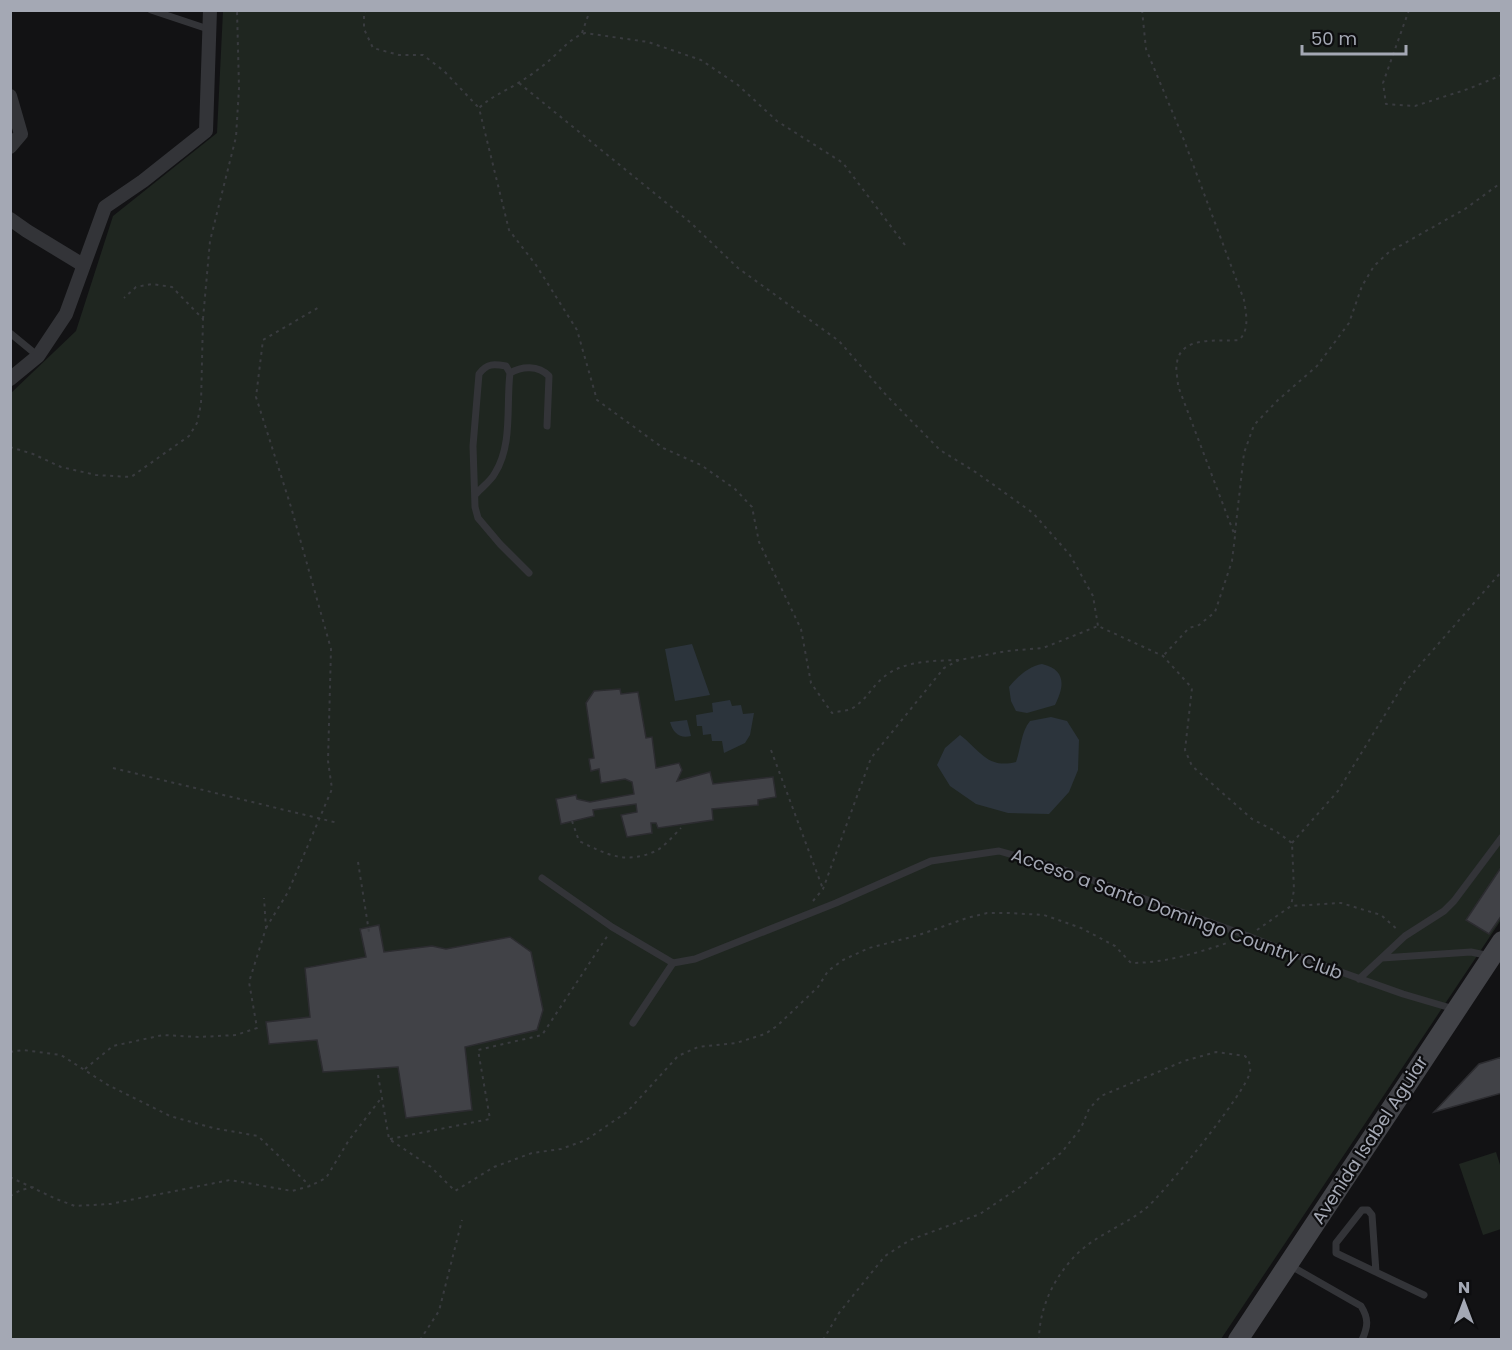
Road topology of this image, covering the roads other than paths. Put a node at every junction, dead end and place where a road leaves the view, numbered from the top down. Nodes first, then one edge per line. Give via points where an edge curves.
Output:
1 (152, 10) edge
2 (210, 10) edge
3 (208, 29) junction
4 (10, 96) edge
5 (10, 147) edge
6 (10, 219) edge
7 (83, 265) junction
8 (10, 333) edge
9 (38, 356) junction
10 (510, 374) junction
11 (10, 379) edge
12 (547, 426) dead end
13 (476, 494) junction
14 (529, 573) dead end
15 (1502, 837) edge
16 (542, 878) dead end
17 (1497, 949) edge
18 (1382, 958) junction
19 (673, 963) junction
20 (1359, 979) junction
21 (1456, 1009) junction
22 (633, 1023) dead end
23 (1288, 1264) junction
24 (1376, 1272) junction
25 (1424, 1295) dead end
26 (1238, 1340) edge
27 (1362, 1340) edge

1 - 3 lane
2 - 3 street
3 - 7 street via 206,130 105,207
4 - 5 street via 21,134
6 - 7 street
7 - 9 street via 66,314
8 - 9 lane
9 - 11 street
10 - 12 lane via 524,368 543,370 549,375
10 - 13 lane via 502,459 495,475
10 - 13 lane via 506,366 492,364 479,374 473,446
13 - 14 lane via 478,518
15 - 18 lane via 1454,901
16 - 19 lane via 612,927
17 - 18 lane
17 - 21 main road, Avenida Isabel Aguiar
18 - 20 lane
19 - 20 lane, Acceso a Santo Domingo Country Club via 695,959 931,861 999,851 1056,867
19 - 22 lane
20 - 21 lane, Acceso a Santo Domingo Country Club
21 - 23 main road, Avenida Isabel Aguiar
23 - 26 main road, Avenida Isabel Aguiar
23 - 27 lane via 1361,1306 1368,1328
24 - 24 lane via 1336,1252 1336,1243 1362,1210 1372,1215
24 - 25 lane

